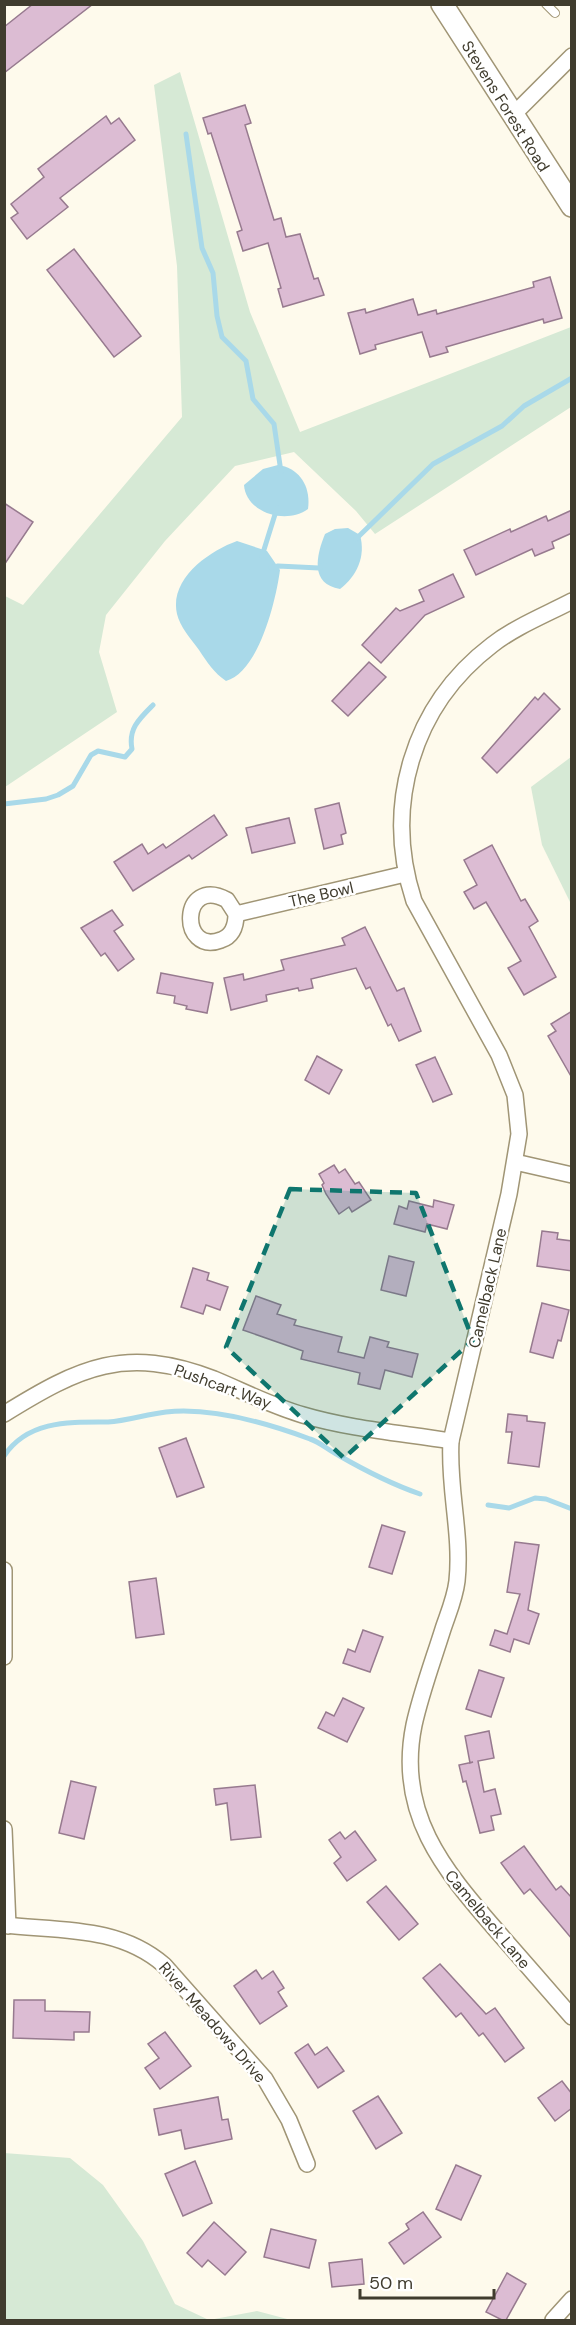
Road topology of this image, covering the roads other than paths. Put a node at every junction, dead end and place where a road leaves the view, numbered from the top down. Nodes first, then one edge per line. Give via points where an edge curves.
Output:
1 (442, 4) edge
2 (546, 4) edge
3 (555, 13) dead end
4 (572, 56) edge
5 (513, 115) junction
6 (572, 206) edge
7 (572, 601) edge
8 (405, 874) junction
9 (236, 914) dead end
10 (515, 1162) junction
11 (572, 1175) edge
12 (4, 1414) edge
13 (451, 1441) junction
14 (4, 1570) edge
15 (4, 1657) edge
16 (4, 1829) edge
17 (6, 1926) edge
18 (572, 2017) edge
19 (307, 2164) dead end
20 (572, 2299) edge
21 (553, 2320) edge

1 - 5 street, Stevens Forest Road
2 - 3 lane
4 - 5 street
5 - 6 street, Stevens Forest Road
7 - 8 street, Camelback Lane via 494,644 464,669 424,724 409,764 401,802
8 - 9 street, The Bowl
8 - 10 street, Camelback Lane via 428,929 509,1077 519,1134
10 - 11 street
10 - 13 street, Camelback Lane
12 - 13 street, Pushcart Way via 55,1382 84,1370 146,1362 212,1379 301,1415
13 - 18 street, Camelback Lane via 449,1472 457,1527 457,1584 414,1728 410,1753 416,1808 437,1856 455,1883
14 - 15 street
16 - 17 street
17 - 19 street, River Meadows Drive via 97,1933 150,1952 265,2079 289,2120
20 - 21 street

